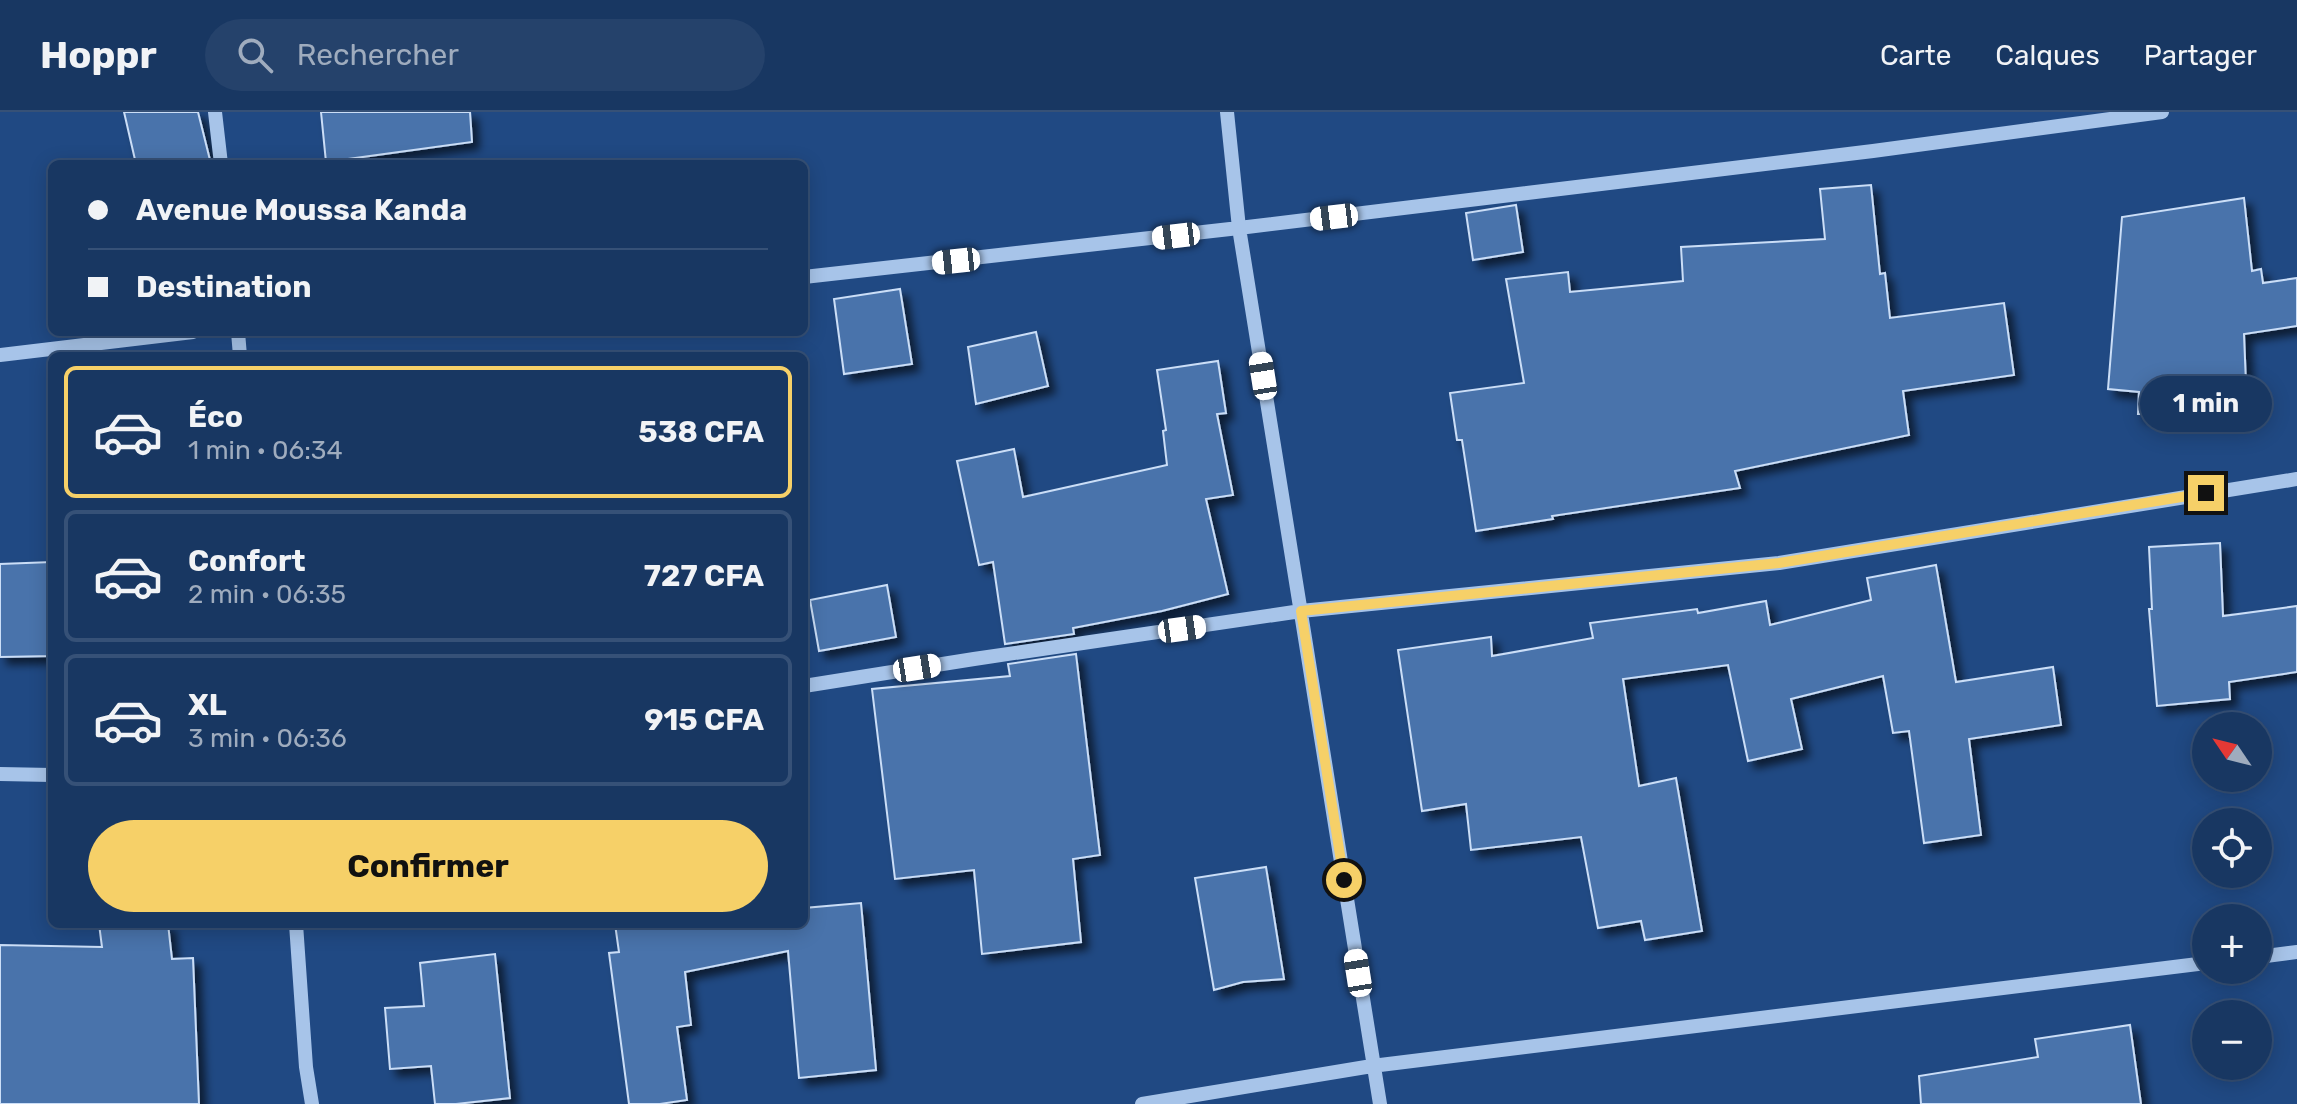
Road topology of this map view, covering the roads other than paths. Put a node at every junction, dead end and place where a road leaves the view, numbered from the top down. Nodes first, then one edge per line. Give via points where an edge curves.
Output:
1 (215, 112) edge
2 (1227, 112) edge
3 (2162, 112) edge
4 (221, 160) edge
5 (1239, 228) junction
6 (808, 277) edge
7 (159, 336) edge
8 (0, 355) edge
9 (2297, 479) edge
10 (1301, 611) junction
11 (808, 685) edge
12 (0, 774) edge
13 (48, 775) edge
14 (296, 928) edge
15 (2297, 952) edge
16 (2272, 955) edge
17 (2192, 965) edge
18 (1372, 1066) junction
19 (312, 1104) edge
20 (1142, 1104) edge
21 (1380, 1104) edge

1 - 4 street
2 - 5 street
3 - 5 street
5 - 6 street
5 - 10 street
7 - 8 street
9 - 10 street via 1779,563
10 - 11 street
10 - 18 street
12 - 13 street
14 - 19 street
15 - 16 street
17 - 18 street
18 - 20 street
18 - 21 street

